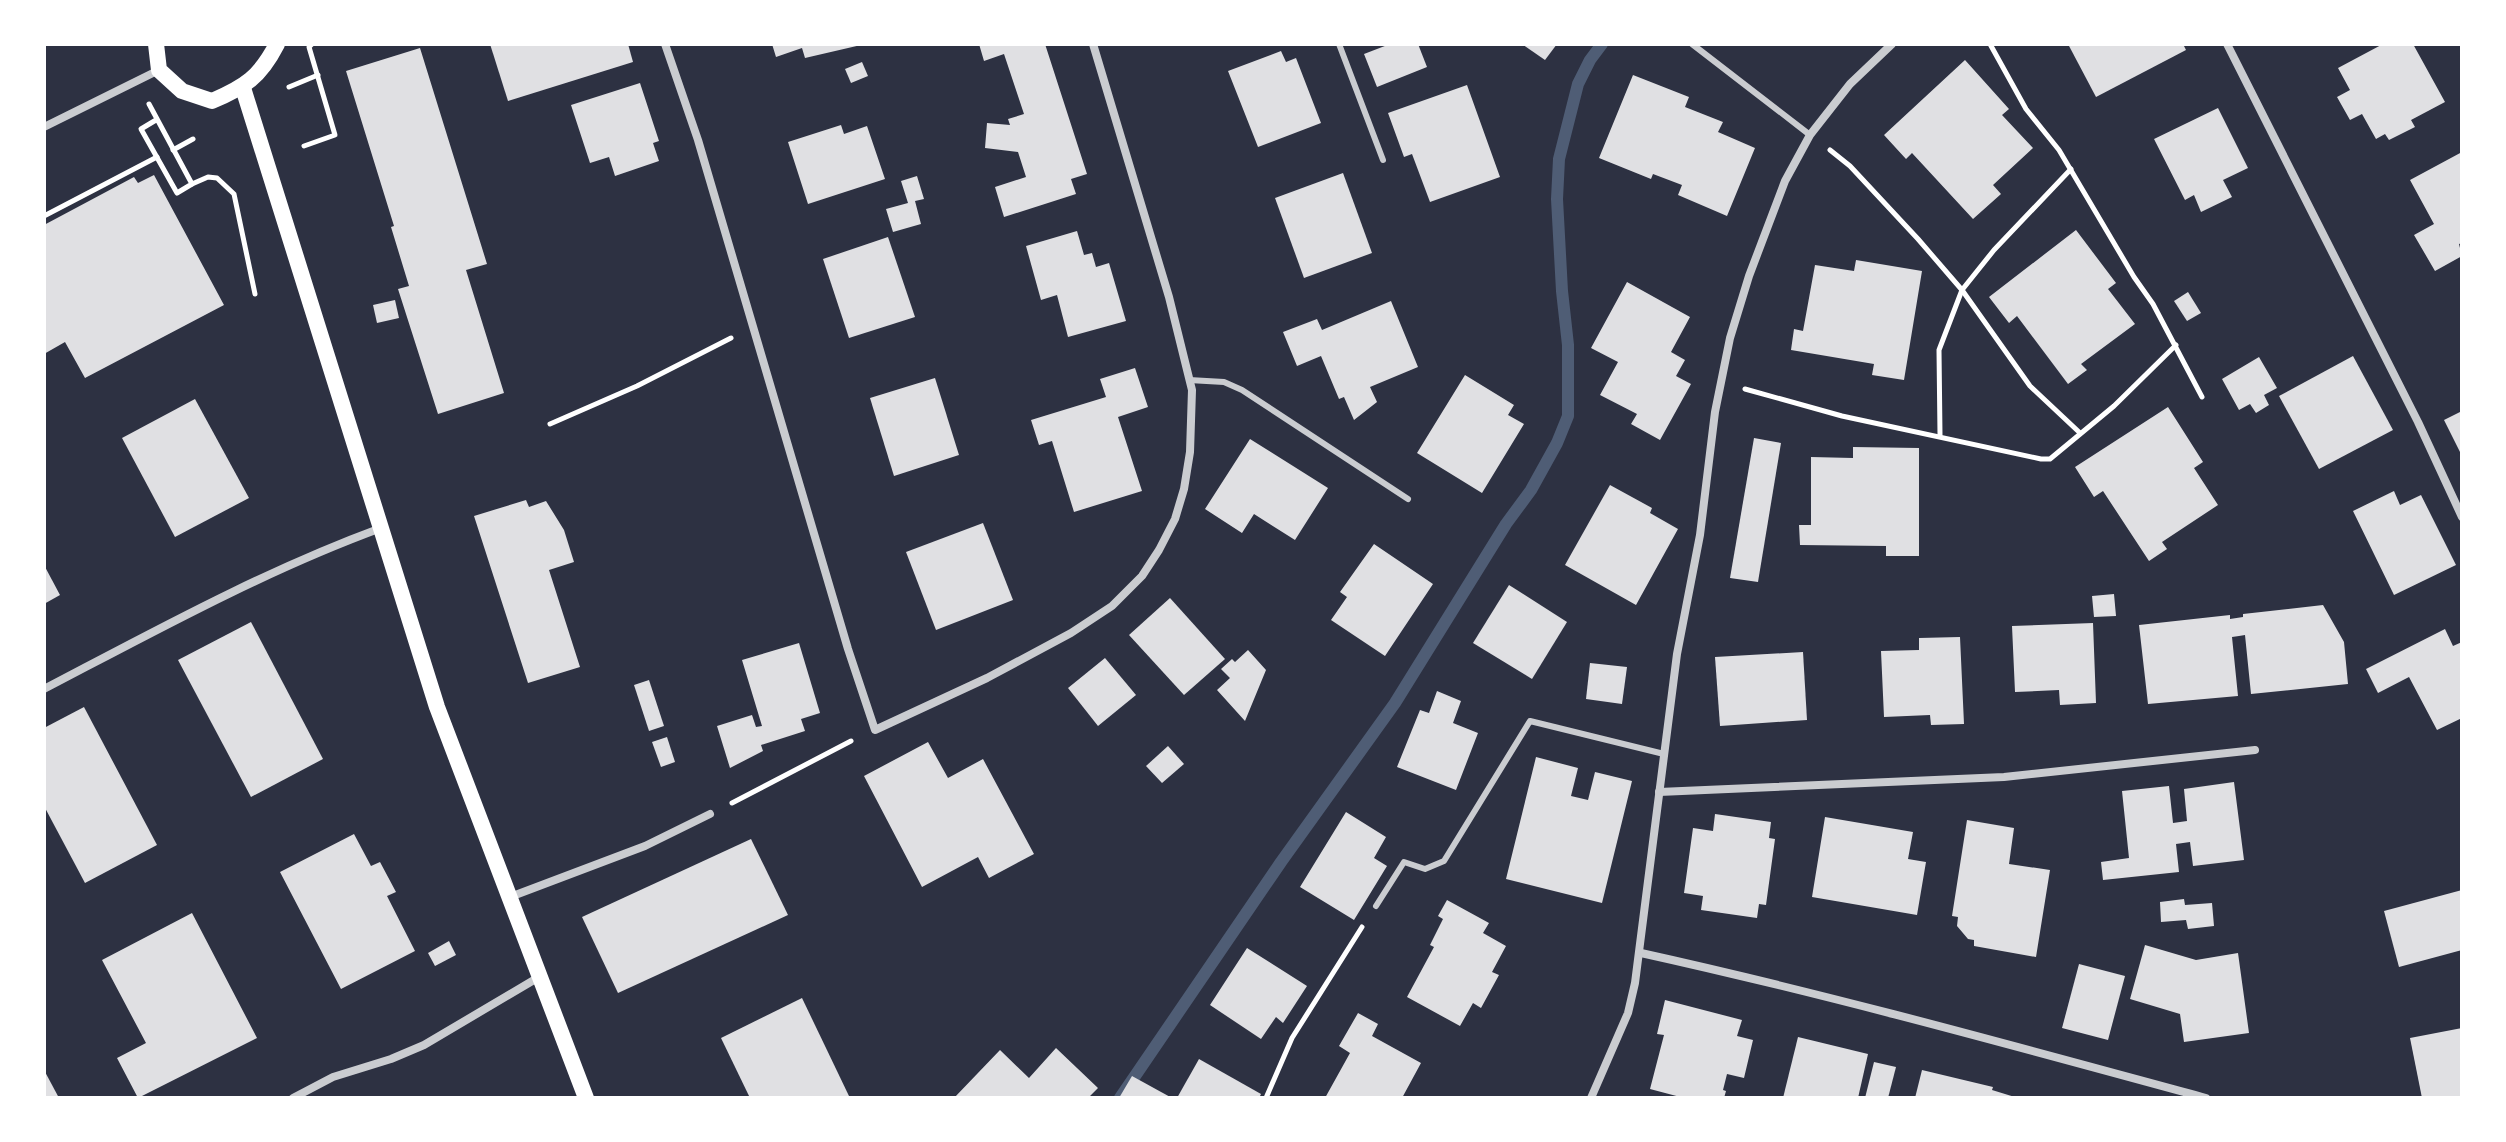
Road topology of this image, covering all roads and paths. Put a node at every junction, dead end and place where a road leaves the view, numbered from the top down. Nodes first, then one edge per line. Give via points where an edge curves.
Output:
1 (156, 44) edge
2 (277, 44) edge
3 (312, 44) edge
4 (665, 44) edge
5 (1093, 44) edge
6 (1339, 44) edge
7 (1692, 44) edge
8 (1892, 44) edge
9 (1990, 44) edge
10 (2227, 44) edge
11 (159, 70) junction
12 (318, 75) junction
13 (289, 87) dead end
14 (243, 88) junction
15 (44, 127) edge
16 (1810, 135) junction
17 (193, 139) dead end
18 (304, 146) dead end
19 (173, 150) junction
20 (157, 157) junction
21 (1383, 160) dead end
22 (2071, 169) junction
23 (192, 184) junction
24 (44, 216) edge
25 (1962, 290) junction
26 (255, 294) dead end
27 (753, 327) junction
28 (2176, 345) junction
29 (1189, 380) junction
30 (1721, 383) junction
31 (2202, 397) dead end
32 (550, 424) dead end
33 (2080, 433) junction
34 (1940, 435) junction
35 (1408, 499) dead end
36 (2462, 517) edge
37 (382, 528) junction
38 (44, 689) edge
39 (875, 730) junction
40 (2255, 750) dead end
41 (1664, 754) junction
42 (1659, 792) junction
43 (710, 814) joint
44 (509, 898) junction
45 (1376, 906) joint
46 (1641, 953) junction
47 (539, 977) junction
48 (293, 1098) edge
49 (586, 1098) edge
50 (1266, 1098) edge
51 (1591, 1098) edge
52 (2206, 1098) edge

1 - 11 main road
2 - 14 main road via 266,66
3 - 12 path
4 - 27 street
5 - 29 street
6 - 21 lane
7 - 16 lane
8 - 16 street via 1850,84
9 - 22 path via 2026,109
10 - 36 street
11 - 14 main road via 182,91 212,101
11 - 15 street
12 - 13 path
12 - 18 path via 335,135
14 - 37 main road
16 - 25 path via 1850,166
16 - 30 street via 1785,181 1749,276
17 - 19 path
19 - 20 path via 158,123 141,129
19 - 23 path
20 - 23 path via 177,193
20 - 24 path
22 - 25 path
22 - 28 path
23 - 26 path via 217,178 234,194
25 - 33 path via 2030,386
25 - 34 path via 1939,350
27 - 32 path
27 - 39 street
28 - 31 path
28 - 33 path
29 - 35 lane via 1242,390
29 - 39 street via 1190,452 1184,489 1175,519 1142,576 1112,606 1071,633
30 - 34 path via 1842,416
30 - 41 street
33 - 34 path via 2050,459
37 - 38 street via 224,595
37 - 44 main road via 437,707
39 - 43 path
40 - 42 street via 1976,779
41 - 42 street
41 - 45 lane via 1530,721 1444,861 1425,869 1404,862
42 - 46 street
43 - 44 street via 645,846
44 - 47 main road
45 - 50 path via 1292,1038
46 - 51 street via 1628,1013
46 - 52 street
47 - 48 street via 424,1045 333,1077
47 - 49 main road

